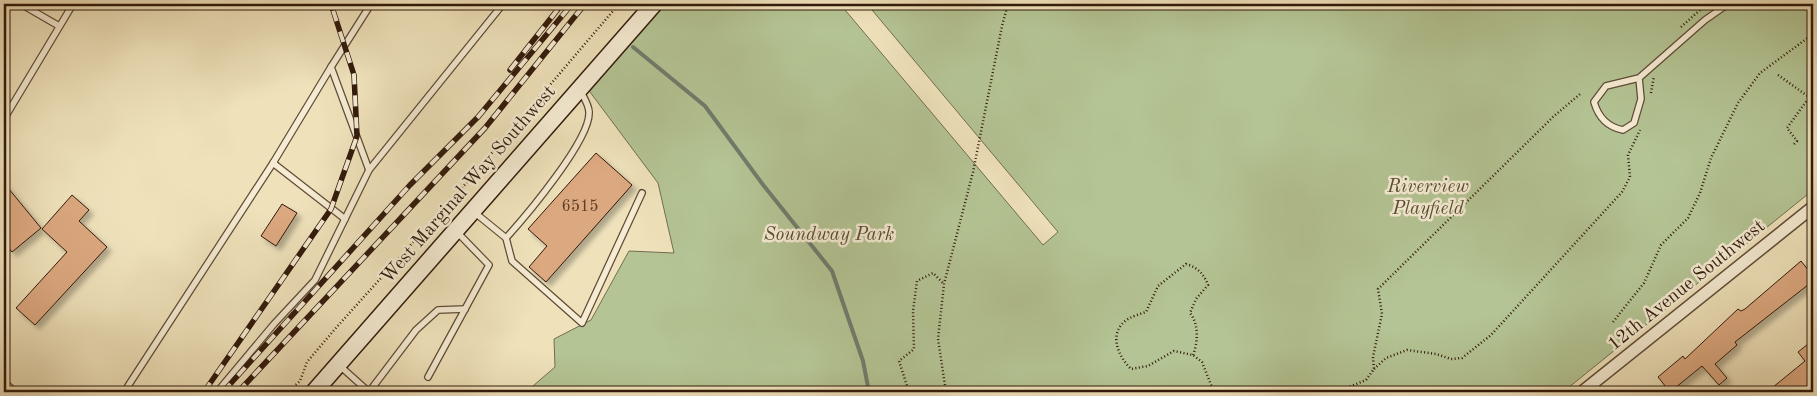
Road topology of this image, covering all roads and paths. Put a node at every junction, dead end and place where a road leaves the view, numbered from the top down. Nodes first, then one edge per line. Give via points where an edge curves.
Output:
1 (21, 4) edge
2 (72, 4) edge
3 (371, 4) edge
4 (503, 4) edge
5 (619, 4) edge
6 (654, 4) edge
7 (1008, 4) edge
8 (1728, 4) edge
9 (1707, 7) dead end
10 (59, 26) junction
11 (1677, 32) dead end
12 (1813, 34) edge
13 (331, 67) junction
14 (1656, 67) dead end
15 (1778, 75) dead end
16 (1639, 78) junction
17 (580, 89) junction
18 (1813, 92) edge
19 (1580, 94) dead end
20 (1650, 94) dead end
21 (1809, 97) junction
22 (4, 119) edge
23 (1641, 126) dead end
24 (1794, 144) dead end
25 (273, 163) junction
26 (369, 170) junction
27 (642, 193) dead end
28 (1813, 207) edge
29 (473, 211) junction
30 (345, 218) junction
31 (456, 232) junction
32 (506, 238) junction
33 (944, 284) junction
34 (465, 309) junction
35 (1613, 322) dead end
36 (1193, 355) junction
37 (338, 365) junction
38 (1374, 369) junction
39 (428, 377) dead end
40 (4, 382) edge
41 (128, 386) dead end
42 (15, 392) edge
43 (217, 392) edge
44 (288, 392) edge
45 (314, 392) edge
46 (369, 392) edge
47 (909, 392) edge
48 (946, 392) edge
49 (1214, 392) edge
50 (1337, 392) edge
51 (1582, 392) edge

1 - 10 lane
2 - 10 lane
3 - 13 lane
4 - 26 lane
5 - 44 path via 462,188 324,342 307,362 300,381
6 - 17 main road, West Marginal Way Southwest
7 - 33 path via 973,172
8 - 16 lane
9 - 11 path
10 - 22 lane
12 - 35 path via 1760,73 1738,102 1711,158 1688,218 1661,245 1644,283
13 - 25 lane
13 - 26 lane
14 - 20 path
15 - 21 path
16 - 16 lane via 1606,86 1594,102 1598,115 1614,129 1623,130 1634,123 1641,99
17 - 29 main road, West Marginal Way Southwest
17 - 32 lane via 589,112 584,131 568,160
18 - 21 path
19 - 38 path via 1378,289 1382,314 1374,350
21 - 24 path via 1787,128 1797,141
23 - 38 path via 1628,155 1630,177 1622,192 1491,335 1462,358 1451,359 1408,350 1386,358
25 - 30 lane
25 - 41 lane
26 - 30 lane
27 - 32 lane via 582,323 512,260
28 - 51 street, 12th Avenue Southwest
29 - 31 main road, West Marginal Way Southwest
29 - 32 lane
30 - 43 lane via 315,280
31 - 34 lane via 489,265
31 - 37 main road, West Marginal Way Southwest
33 - 47 path via 933,273 917,281 913,311 914,349 899,362
33 - 48 path via 938,340
34 - 39 lane
34 - 46 lane via 438,310 416,330
36 - 36 path via 1174,351 1148,366 1131,369 1121,359 1115,338 1120,325 1146,312 1158,286 1186,264 1195,266 1208,286 1196,299 1190,313 1195,319 1197,346
36 - 49 path via 1202,362
37 - 45 main road, West Marginal Way Southwest
37 - 46 lane
38 - 50 path via 1366,380
40 - 42 lane

